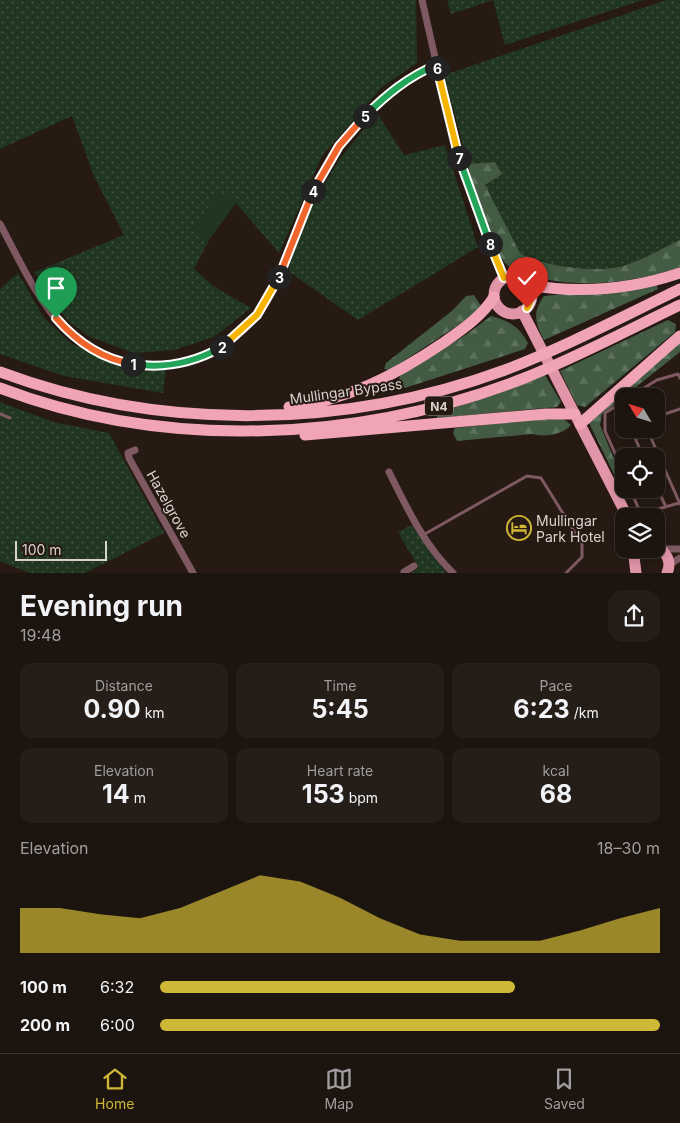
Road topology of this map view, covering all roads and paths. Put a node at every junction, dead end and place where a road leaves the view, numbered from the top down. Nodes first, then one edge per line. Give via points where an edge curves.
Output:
1 (422, 0) edge
2 (436, 65) junction
3 (0, 224) edge
4 (680, 273) edge
5 (504, 278) junction
6 (530, 285) junction
7 (680, 289) edge
8 (494, 297) junction
9 (680, 305) edge
10 (522, 311) junction
11 (680, 336) edge
12 (0, 372) edge
13 (680, 378) edge
14 (0, 388) edge
15 (644, 388) edge
16 (615, 407) edge
17 (680, 409) edge
18 (190, 413) junction
19 (0, 414) edge
20 (665, 415) edge
21 (10, 418) dead end
22 (577, 419) junction
23 (179, 428) junction
24 (651, 438) edge
25 (135, 450) dead end
26 (615, 453) edge
27 (389, 472) dead end
28 (634, 498) edge
29 (662, 498) edge
30 (680, 504) edge
31 (666, 507) junction
32 (622, 508) edge
33 (422, 535) junction
34 (665, 549) edge
35 (680, 550) edge
36 (665, 552) edge
37 (634, 558) edge
38 (414, 566) dead end
39 (671, 568) edge
40 (194, 573) edge
41 (403, 573) edge
42 (453, 573) edge
43 (566, 573) edge
44 (636, 573) edge

1 - 2 street
2 - 3 street via 412,75 385,95 339,146 311,193 274,289 257,315 212,353 169,365 134,364 99,353 75,338 56,318
2 - 5 street via 456,150
4 - 6 highway via 609,288 571,290
5 - 6 main road via 521,277
5 - 8 main road via 496,286
6 - 10 main road via 530,303
7 - 18 highway, Mullingar Bypass / N4 via 505,370 414,396 311,413 259,416
8 - 10 main road via 504,312
8 - 18 highway, N4 via 470,324 412,364 362,389 295,407
9 - 23 highway, N4 via 523,379 442,405 315,427 269,430
10 - 22 main road
11 - 22 highway
12 - 18 highway, Mullingar Bypass / N4 via 68,394
13 - 15 lane via 678,374
14 - 23 highway, N4 via 63,408
16 - 26 lane via 605,413 605,430
17 - 20 lane
19 - 21 lane
22 - 23 highway, N4 via 546,414 290,436 191,433
22 - 32 main road
24 - 30 lane
25 - 40 street, Hazelgrove via 128,453 130,458
27 - 33 street
28 - 31 lane via 641,514
29 - 31 lane
30 - 31 lane
33 - 42 street
33 - 43 lane via 527,476 540,478 582,544 582,557
34 - 35 street
36 - 39 main road
37 - 44 main road
38 - 41 street

